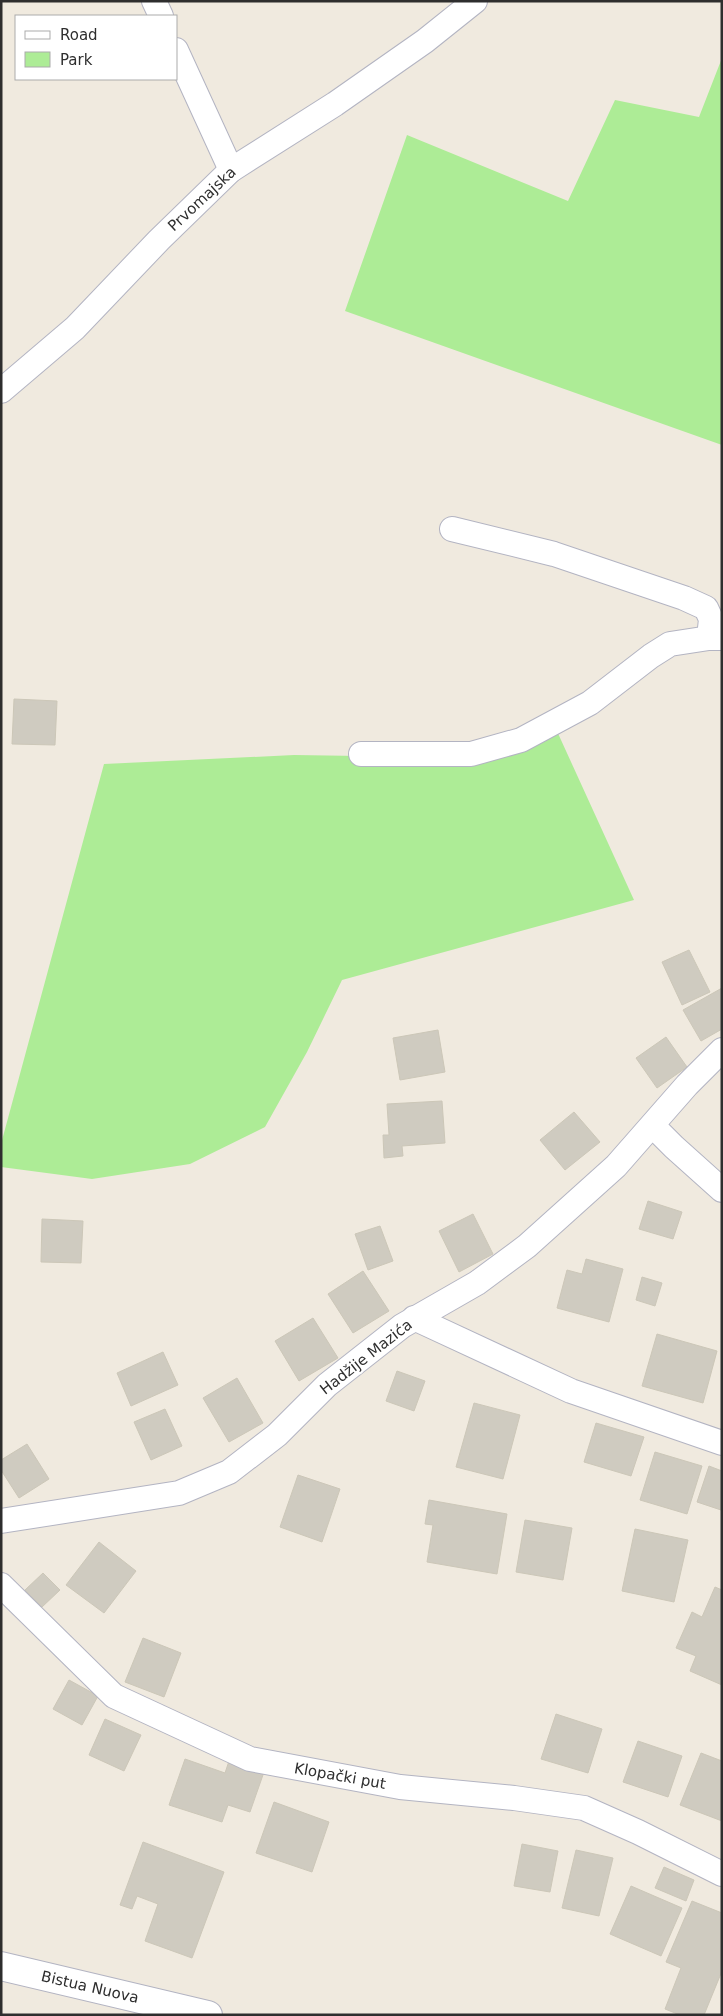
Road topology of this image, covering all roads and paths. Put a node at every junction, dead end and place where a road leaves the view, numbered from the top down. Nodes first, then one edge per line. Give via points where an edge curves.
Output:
1 (154, 1) edge
2 (475, 1) edge
3 (160, 15) edge
4 (178, 54) edge
5 (231, 170) junction
6 (1, 391) edge
7 (452, 529) dead end
8 (716, 638) edge
9 (361, 754) dead end
10 (722, 1050) edge
11 (653, 1126) junction
12 (722, 1190) edge
13 (414, 1318) junction
14 (722, 1443) edge
15 (1, 1521) edge
16 (1, 1585) edge
17 (722, 1874) edge
18 (1, 1966) edge
19 (208, 2015) edge

1 - 3 street
2 - 5 street, Prvomajska via 335,104
4 - 5 street
5 - 6 street, Prvomajska via 75,328
7 - 8 street via 554,554 684,598 706,608
8 - 9 street via 670,644 590,703 521,740 471,754
10 - 11 street, Hadžije Mazića
11 - 12 street
11 - 13 street, Hadžije Mazića via 616,1166 527,1246 477,1283
13 - 14 street via 571,1391
13 - 15 street, Hadžije Mazića via 328,1385 277,1435 229,1472 179,1493
16 - 17 street, Klopački put via 114,1696 250,1759 400,1787 584,1808
18 - 19 street, Bistua Nuova

